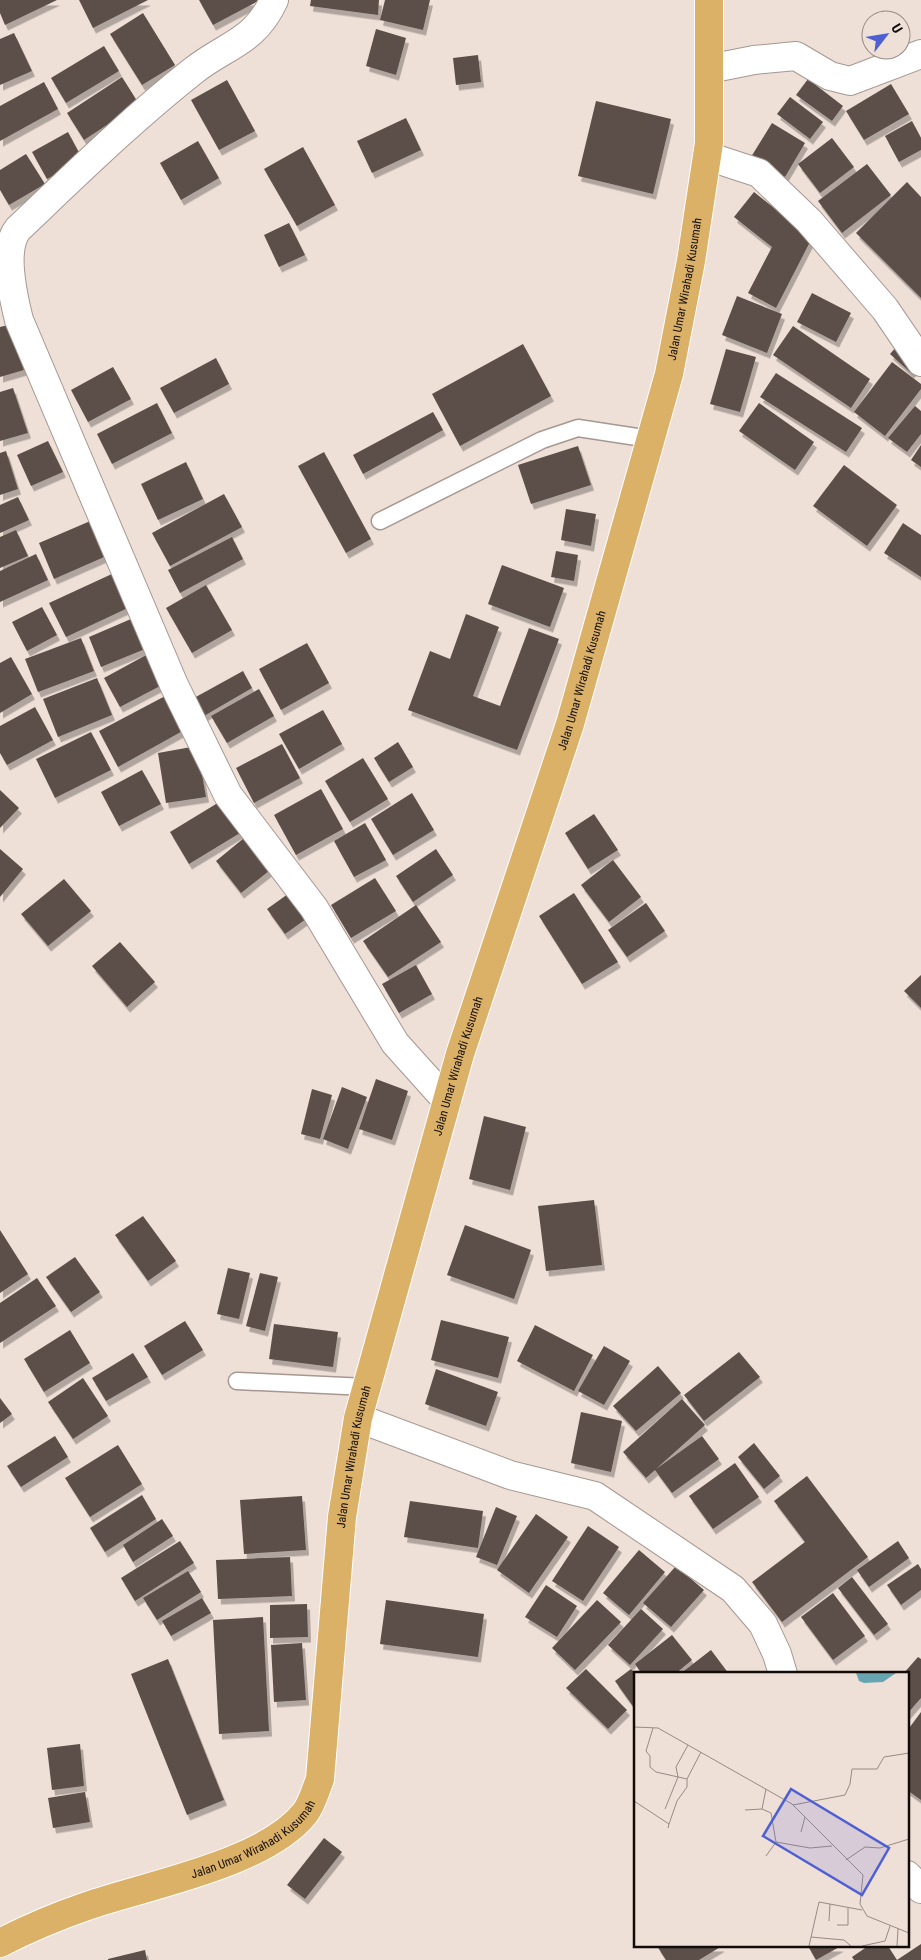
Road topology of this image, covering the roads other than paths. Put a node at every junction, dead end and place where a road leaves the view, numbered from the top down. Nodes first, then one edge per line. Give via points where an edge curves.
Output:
1 (274, 0) edge
2 (709, 0) edge
3 (921, 54) edge
4 (709, 69) junction
5 (707, 156) junction
6 (6, 236) edge
7 (921, 362) edge
8 (650, 439) junction
9 (380, 521) dead end
10 (447, 1101) junction
11 (236, 1381) dead end
12 (367, 1387) junction
13 (358, 1418) junction
14 (782, 1672) edge
15 (908, 1876) edge
16 (921, 1889) edge
17 (0, 1943) edge

1 - 6 street via 255,31 194,70
2 - 4 main road, Jalan Umar Wirahadi Kusumah
3 - 4 street via 850,81 830,76 796,56
4 - 5 main road, Jalan Umar Wirahadi Kusumah via 710,143
5 - 7 street via 759,174 809,221 885,309
5 - 8 main road, Jalan Umar Wirahadi Kusumah via 669,374
6 - 10 street via 10,284 19,320 174,685 228,795 314,908 395,1043
8 - 9 lane via 578,428 542,440
8 - 10 main road, Jalan Umar Wirahadi Kusumah via 570,724
10 - 12 main road, Jalan Umar Wirahadi Kusumah
11 - 12 lane
12 - 13 main road, Jalan Umar Wirahadi Kusumah
13 - 14 street via 510,1475 595,1496 733,1589 763,1624
13 - 17 main road, Jalan Umar Wirahadi Kusumah via 342,1517 320,1778 306,1813 279,1836 247,1853 200,1872 87,1906
15 - 16 street

